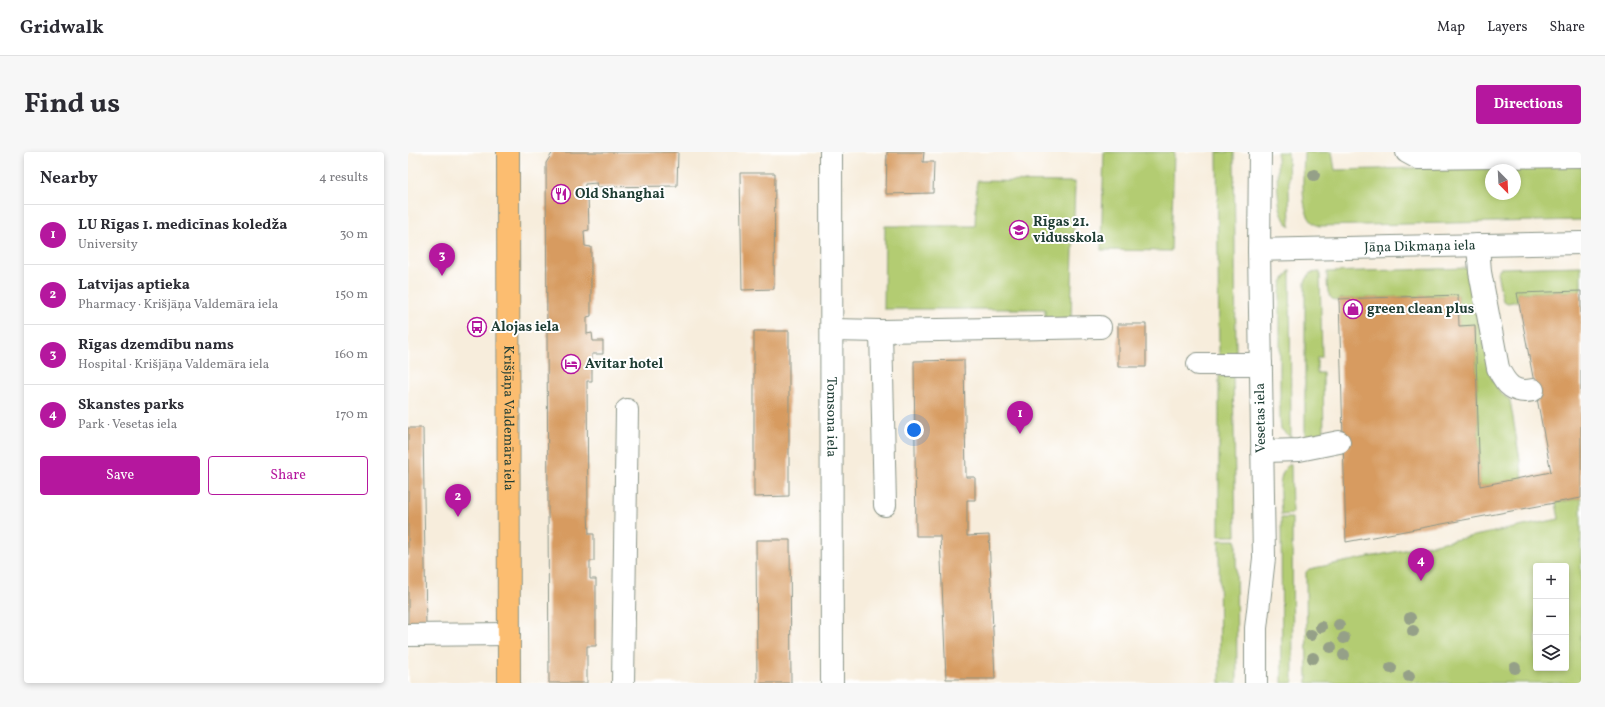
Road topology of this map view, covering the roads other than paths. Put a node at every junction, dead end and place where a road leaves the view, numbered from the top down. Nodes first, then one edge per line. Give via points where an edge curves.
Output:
1 (508, 152) edge
2 (831, 152) edge
3 (1260, 152) edge
4 (1408, 152) edge
5 (1581, 156) edge
6 (1581, 242) edge
7 (1478, 246) junction
8 (1259, 250) junction
9 (1100, 327) dead end
10 (832, 330) junction
11 (881, 331) junction
12 (1198, 364) dead end
13 (1260, 364) junction
14 (1533, 390) dead end
15 (627, 410) dead end
16 (1339, 442) dead end
17 (1262, 451) junction
18 (885, 505) dead end
19 (509, 634) junction
20 (408, 635) edge
21 (509, 683) edge
22 (623, 683) edge
23 (832, 683) edge
24 (1256, 683) edge

1 - 19 main road, Krišjāņa Valdemāra iela
2 - 10 street, Tomsona iela
3 - 8 street, Vesetas iela
4 - 5 street via 1418,158
6 - 7 street, Jāņa Dikmaņa iela
7 - 8 street, Jāņa Dikmaņa iela
7 - 14 street via 1480,272 1498,368 1510,387 1517,391
8 - 13 street, Vesetas iela
9 - 11 street
10 - 11 street
10 - 23 street, Tomsona iela
11 - 18 street
12 - 13 street
13 - 17 street, Vesetas iela
15 - 22 street
16 - 17 street via 1299,450
17 - 24 street, Vesetas iela via 1264,558 1256,628
19 - 20 street
19 - 21 main road, Krišjāņa Valdemāra iela

